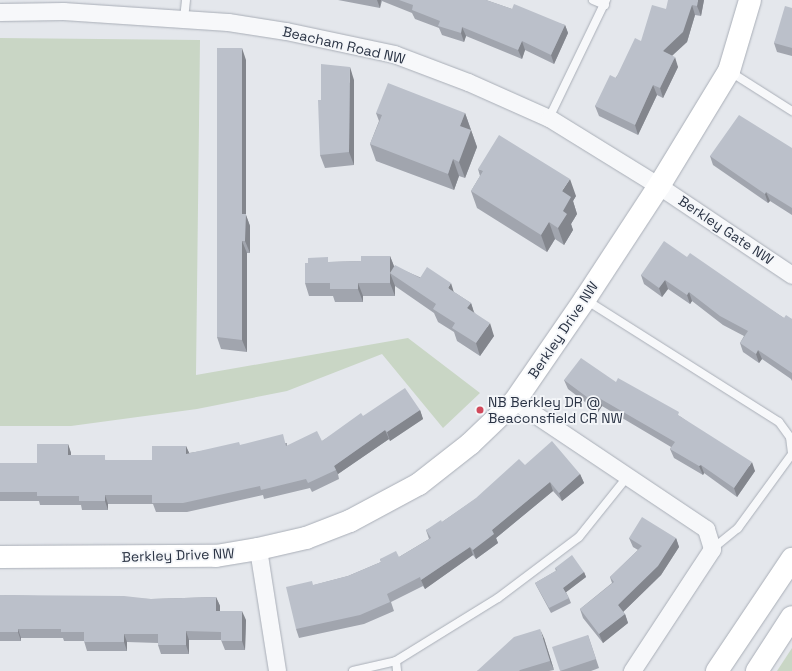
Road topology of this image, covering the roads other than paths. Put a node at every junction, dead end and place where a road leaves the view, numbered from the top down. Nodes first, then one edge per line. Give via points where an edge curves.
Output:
1 (186, 0) edge
2 (593, 0) edge
3 (750, 0) edge
4 (606, 2) edge
5 (63, 5) edge
6 (0, 12) edge
7 (184, 19) junction
8 (729, 71) junction
9 (792, 111) edge
10 (549, 118) junction
11 (659, 186) junction
12 (792, 275) edge
13 (585, 300) junction
14 (515, 401) junction
15 (627, 477) junction
16 (258, 549) junction
17 (712, 549) junction
18 (0, 557) edge
19 (792, 558) edge
20 (792, 617) edge
21 (396, 661) junction
22 (277, 671) edge
23 (354, 671) edge
24 (398, 671) edge
25 (632, 671) edge
26 (717, 671) edge
27 (757, 671) edge

1 - 7 lane
2 - 4 lane
3 - 8 street, Berkley Drive NW
4 - 10 lane
5 - 6 street, Beacham Road NW
5 - 7 street, Beacham Road NW
7 - 10 street, Beacham Road NW via 286,31 394,54 468,82
8 - 9 lane
8 - 11 street, Berkley Drive NW
10 - 11 street, Beacham Road NW
11 - 12 street, Berkley Gate NW
11 - 13 street, Berkley Drive NW
13 - 14 street, Berkley Drive NW
13 - 17 lane via 779,422 790,437 792,454 738,528
14 - 15 street
14 - 16 street, Berkley Drive NW via 456,455 419,484 383,505 306,538
15 - 17 street via 706,529
15 - 21 lane via 579,537 498,598
16 - 18 street, Berkley Drive NW via 216,556
16 - 22 street
17 - 25 street
19 - 26 street
20 - 27 street
21 - 23 lane
21 - 24 lane

